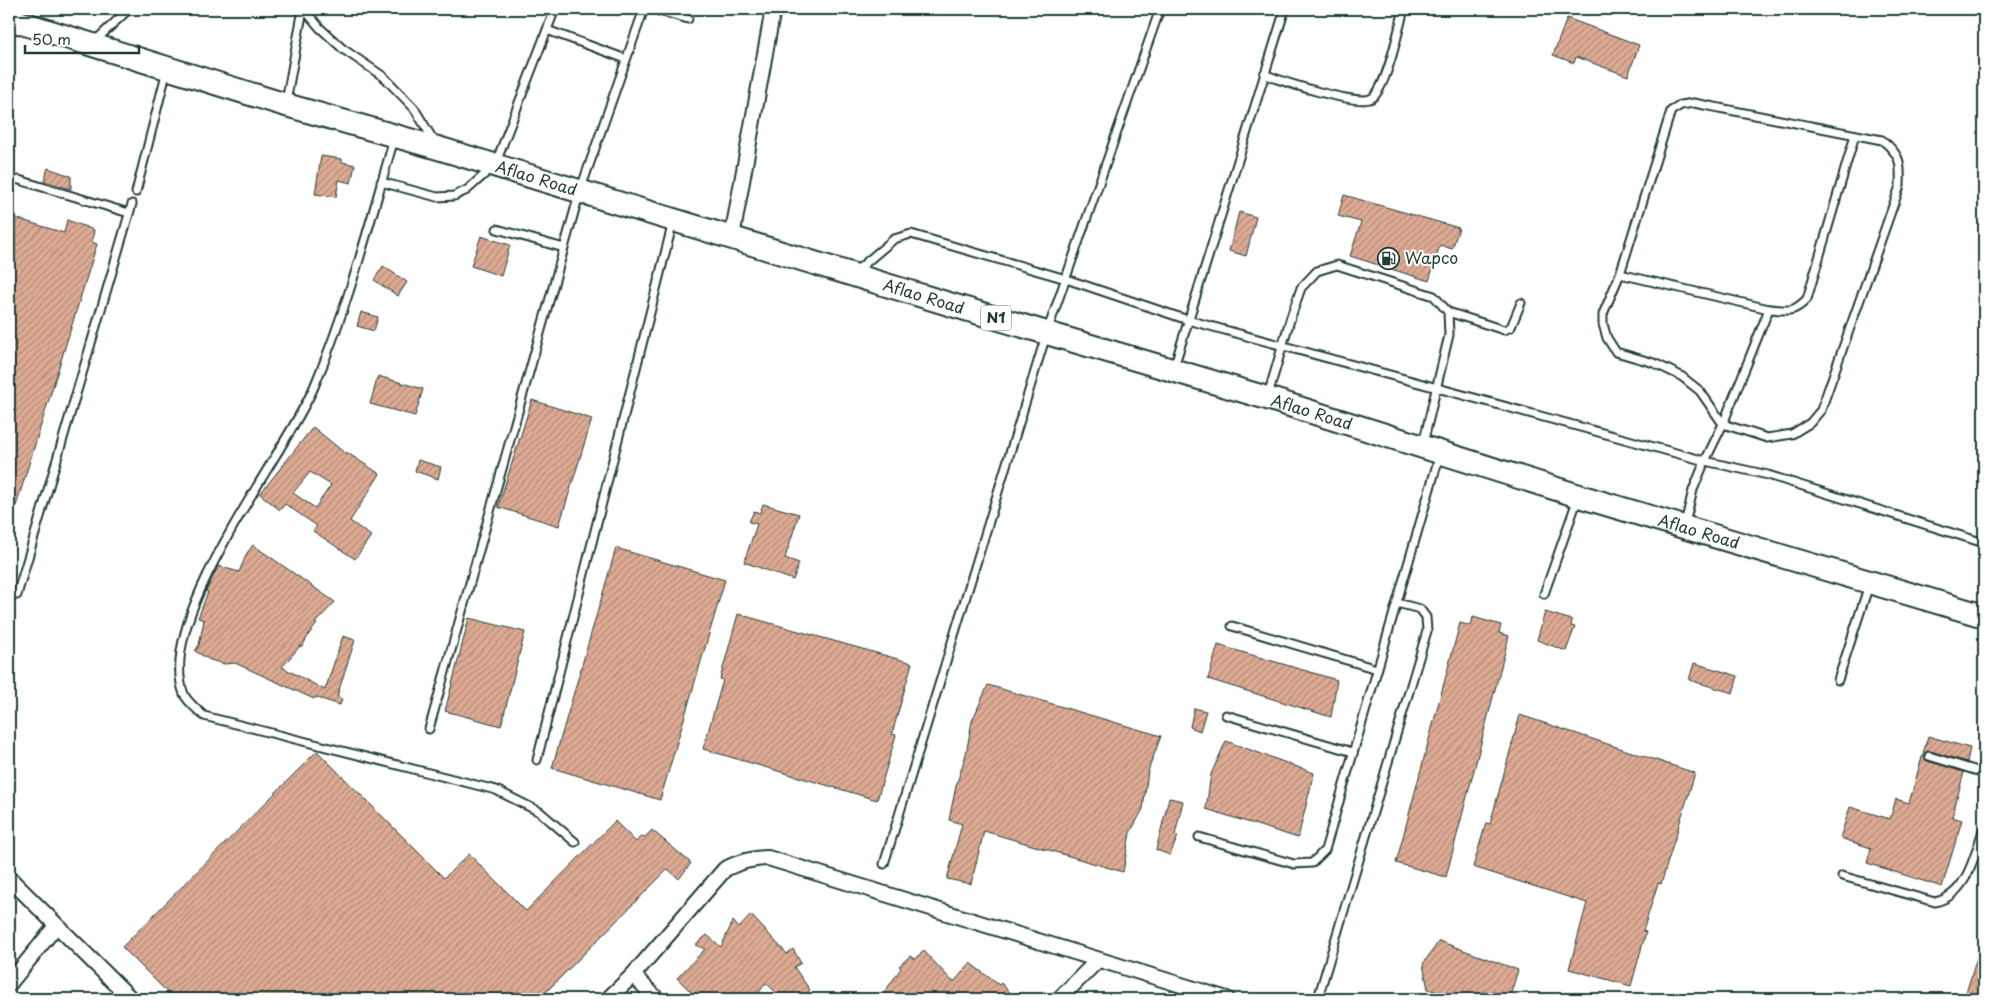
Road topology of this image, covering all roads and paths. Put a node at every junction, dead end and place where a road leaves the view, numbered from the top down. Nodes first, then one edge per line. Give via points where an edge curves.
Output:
1 (130, 9) edge
2 (304, 9) edge
3 (555, 9) edge
4 (644, 9) edge
5 (652, 9) edge
6 (773, 9) edge
7 (1160, 9) edge
8 (1285, 9) edge
9 (1404, 9) edge
10 (9, 19) edge
11 (688, 19) dead end
12 (547, 30) junction
13 (92, 44) junction
14 (626, 59) junction
15 (168, 67) junction
16 (1264, 74) junction
17 (286, 105) junction
18 (1855, 135) junction
19 (395, 136) junction
20 (438, 148) junction
21 (494, 165) junction
22 (19, 180) dead end
23 (381, 182) junction
24 (580, 191) junction
25 (136, 192) dead end
26 (132, 204) dead end
27 (129, 213) junction
28 (674, 219) junction
29 (497, 228) dead end
30 (732, 236) junction
31 (564, 248) junction
32 (852, 274) junction
33 (1620, 274) junction
34 (1066, 279) junction
35 (1521, 303) dead end
36 (1769, 309) junction
37 (1448, 312) junction
38 (1188, 320) junction
39 (1046, 332) junction
40 (1283, 345) junction
41 (1173, 369) junction
42 (1437, 387) junction
43 (1267, 398) junction
44 (1723, 424) junction
45 (1431, 450) junction
46 (1705, 461) junction
47 (1579, 496) junction
48 (1685, 526) junction
49 (1984, 543) edge
50 (1870, 582) junction
51 (17, 594) dead end
52 (1544, 594) dead end
53 (1396, 603) junction
54 (1984, 616) edge
55 (1232, 626) dead end
56 (1378, 669) junction
57 (1838, 680) dead end
58 (1226, 715) dead end
59 (430, 729) dead end
60 (1353, 752) junction
61 (1929, 756) dead end
62 (537, 760) dead end
63 (1984, 773) edge
64 (1984, 828) edge
65 (1199, 837) dead end
66 (575, 842) dead end
67 (884, 864) dead end
68 (1842, 876) dead end
69 (9, 878) edge
70 (56, 926) junction
71 (1098, 960) junction
72 (633, 975) junction
73 (9, 984) edge
74 (1318, 998) dead end
75 (131, 999) edge
76 (608, 999) edge
77 (657, 999) edge
78 (1059, 999) edge
79 (1227, 999) edge

1 - 13 lane
2 - 17 lane
2 - 20 lane via 343,49 384,77 414,108
3 - 12 lane
4 - 14 lane
5 - 11 lane
6 - 30 street
7 - 34 lane
8 - 16 lane
9 - 16 lane via 1389,65 1378,92 1371,100 1328,94
10 - 13 highway, Aflao Road / N1
12 - 14 lane
12 - 21 lane
13 - 15 highway, Aflao Road / N1
14 - 24 lane
15 - 17 highway, Aflao Road / N1
15 - 25 lane
16 - 38 lane
17 - 19 highway, Aflao Road / N1
18 - 33 lane via 1694,102 1681,105 1671,112
18 - 36 lane via 1807,299 1789,311
18 - 44 lane via 1882,140 1894,150 1901,165 1900,186 1821,410 1810,424 1792,434 1767,438
19 - 20 highway, Aflao Road / N1
19 - 23 lane
20 - 21 highway, Aflao Road / N1
21 - 23 lane via 468,190 454,196 437,197
21 - 24 highway, Aflao Road / N1
22 - 27 lane
23 - 66 lane via 355,274 313,388 204,580 181,648 179,674 184,696 204,716 496,790 540,812
24 - 28 highway, Aflao Road / N1
24 - 31 lane
26 - 27 lane
27 - 51 lane
28 - 30 highway, Aflao Road / N1
28 - 62 lane
29 - 31 lane
30 - 32 highway, Aflao Road / N1
31 - 59 lane
32 - 34 lane via 894,238 911,234
32 - 39 highway, Aflao Road / N1
33 - 36 lane
33 - 44 lane via 1603,314 1607,338 1616,352 1654,363 1682,376 1700,391
34 - 38 lane
34 - 39 lane
35 - 37 lane via 1512,327 1504,330
36 - 44 lane
37 - 40 lane via 1434,296 1338,265 1317,271 1301,288
37 - 42 lane via 1449,335
38 - 40 lane
38 - 41 lane
39 - 41 highway, Aflao Road / N1
39 - 67 lane
40 - 42 lane
40 - 43 lane
41 - 43 highway, Aflao Road / N1
42 - 45 lane
42 - 46 lane
43 - 45 highway, Aflao Road / N1
44 - 46 lane
45 - 47 highway, Aflao Road / N1
45 - 53 lane
46 - 48 lane
46 - 49 lane via 1768,476
47 - 48 highway, Aflao Road / N1
47 - 52 lane
48 - 50 highway, Aflao Road / N1
50 - 54 highway, Aflao Road / N1
50 - 57 lane
53 - 56 lane
53 - 74 lane via 1420,609 1426,617 1427,631
55 - 56 lane
56 - 60 lane
58 - 60 lane
60 - 65 lane via 1325,850 1312,863 1294,864
61 - 63 lane
64 - 68 lane via 1960,888 1941,901
69 - 70 street
70 - 73 street
70 - 75 street
71 - 72 street via 768,858 754,858 724,869
71 - 78 street
71 - 79 street
72 - 76 street
72 - 77 street

